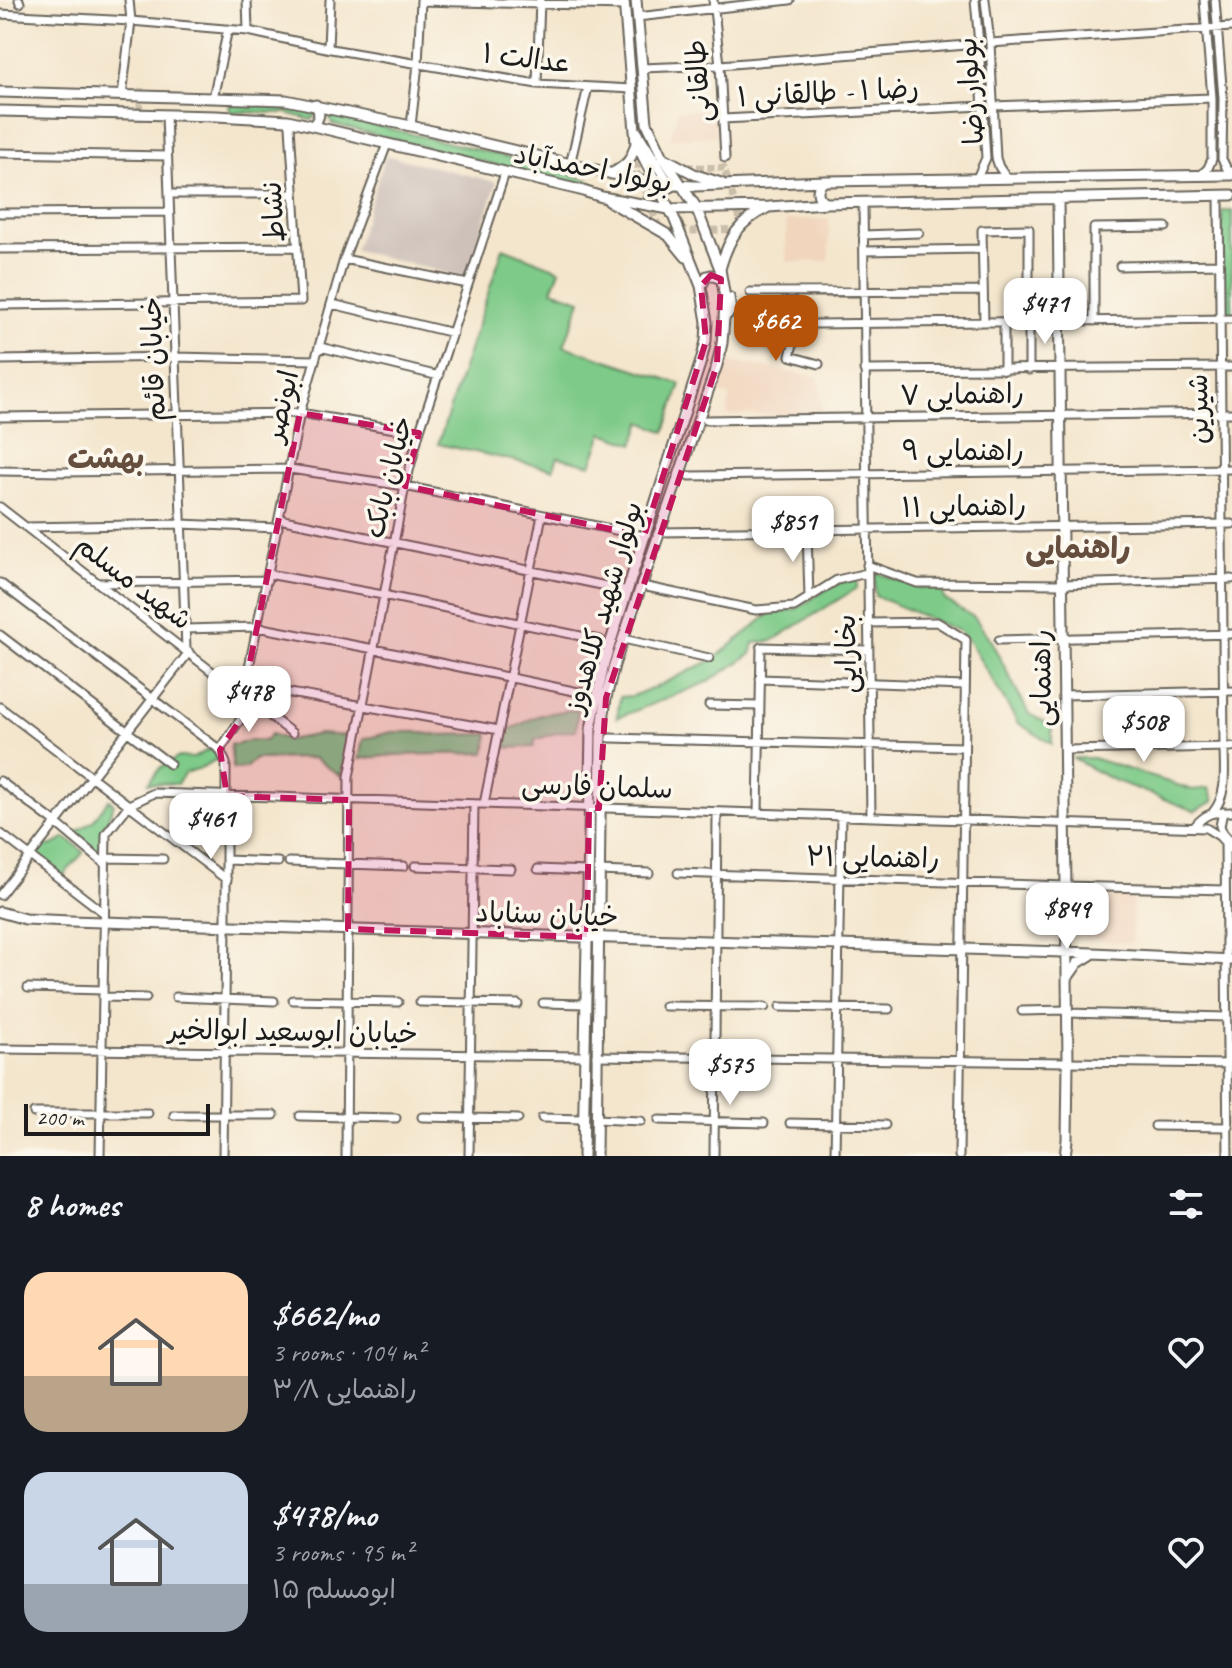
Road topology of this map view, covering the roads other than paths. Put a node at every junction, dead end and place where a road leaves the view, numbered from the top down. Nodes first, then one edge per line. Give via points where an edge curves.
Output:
1 (129, 0) edge
2 (247, 0) edge
3 (330, 0) edge
4 (421, 0) edge
5 (636, 0) edge
6 (790, 0) edge
7 (975, 0) edge
8 (985, 0) edge
9 (1204, 0) edge
10 (1215, 0) edge
11 (540, 1) edge
12 (481, 2) edge
13 (624, 3) edge
14 (714, 4) edge
15 (0, 14) edge
16 (637, 17) junction
17 (131, 21) junction
18 (1232, 27) edge
19 (1207, 28) junction
20 (1218, 28) junction
21 (228, 29) junction
22 (248, 31) junction
23 (990, 43) junction
24 (979, 44) junction
25 (330, 49) junction
26 (418, 64) junction
27 (720, 65) junction
28 (642, 68) junction
29 (537, 84) junction
30 (588, 87) junction
31 (632, 89) junction
32 (0, 92) edge
33 (122, 96) junction
34 (1232, 97) edge
35 (213, 98) junction
36 (1212, 98) junction
37 (1223, 98) junction
38 (316, 105) junction
39 (983, 106) junction
40 (993, 106) junction
41 (336, 109) junction
42 (0, 111) edge
43 (166, 115) junction
44 (723, 119) junction
45 (288, 120) junction
46 (647, 123) junction
47 (634, 125) junction
48 (313, 126) junction
49 (411, 126) junction
50 (331, 129) junction
51 (636, 143) junction
52 (387, 144) junction
53 (0, 153) edge
54 (167, 156) junction
55 (663, 157) junction
56 (725, 158) dead end
57 (986, 158) junction
58 (996, 158) junction
59 (1212, 159) junction
60 (1222, 159) junction
61 (570, 165) junction
62 (585, 168) junction
63 (505, 173) junction
64 (1232, 173) edge
65 (611, 174) junction
66 (1201, 175) junction
67 (1006, 177) junction
68 (977, 178) junction
69 (825, 181) junction
70 (655, 184) junction
71 (668, 184) junction
72 (728, 185) junction
73 (681, 186) junction
74 (580, 190) junction
75 (169, 194) junction
76 (294, 194) junction
77 (1219, 195) junction
78 (1232, 195) edge
79 (602, 197) junction
80 (1058, 198) junction
81 (863, 202) junction
82 (826, 203) junction
83 (696, 207) junction
84 (769, 207) junction
85 (669, 209) junction
86 (169, 212) junction
87 (0, 213) edge
88 (1166, 227) dead end
89 (919, 233) dead end
90 (863, 235) junction
91 (171, 247) junction
92 (297, 247) junction
93 (0, 249) edge
94 (982, 249) junction
95 (864, 251) junction
96 (344, 259) junction
97 (1219, 264) junction
98 (1120, 266) dead end
99 (696, 270) junction
100 (721, 274) junction
101 (468, 284) junction
102 (701, 286) junction
103 (983, 291) junction
104 (750, 292) dead end
105 (864, 293) junction
106 (173, 302) junction
107 (332, 304) junction
108 (0, 305) edge
109 (1219, 319) junction
110 (1232, 319) edge
111 (1094, 321) junction
112 (984, 322) junction
113 (1004, 322) junction
114 (1029, 322) junction
115 (1059, 322) junction
116 (864, 324) junction
117 (741, 325) dead end
118 (798, 325) junction
119 (453, 333) junction
120 (320, 347) junction
121 (175, 357) junction
122 (0, 360) edge
123 (315, 360) junction
124 (819, 364) dead end
125 (1220, 367) junction
126 (1232, 367) edge
127 (864, 370) junction
128 (1004, 370) junction
129 (1029, 370) junction
130 (1060, 370) junction
131 (439, 376) junction
132 (300, 413) junction
133 (1232, 413) edge
134 (177, 414) junction
135 (1220, 414) junction
136 (1060, 415) junction
137 (0, 417) edge
138 (865, 417) junction
139 (706, 420) dead end
140 (419, 433) junction
141 (179, 469) junction
142 (290, 469) junction
143 (1221, 469) junction
144 (1232, 469) edge
145 (0, 471) edge
146 (1061, 471) junction
147 (866, 473) junction
148 (689, 476) dead end
149 (405, 486) junction
150 (0, 507) edge
151 (542, 515) junction
152 (279, 519) junction
153 (181, 524) junction
154 (1221, 524) junction
155 (1232, 524) edge
156 (26, 527) junction
157 (1062, 527) junction
158 (278, 528) junction
159 (807, 530) junction
160 (867, 530) junction
161 (659, 532) junction
162 (644, 536) junction
163 (394, 541) junction
164 (531, 569) junction
165 (867, 569) junction
166 (267, 577) junction
167 (1222, 579) junction
168 (1232, 579) edge
169 (183, 580) junction
170 (0, 583) edge
171 (99, 583) junction
172 (1062, 584) junction
173 (647, 587) dead end
174 (621, 589) dead end
175 (383, 595) junction
176 (809, 598) junction
177 (868, 623) junction
178 (520, 625) junction
179 (257, 627) junction
180 (185, 629) junction
181 (1232, 634) edge
182 (0, 635) edge
183 (1223, 635) junction
184 (1063, 638) junction
185 (623, 639) junction
186 (600, 640) dead end
187 (999, 640) dead end
188 (374, 649) junction
189 (868, 650) junction
190 (188, 651) junction
191 (709, 658) dead end
192 (510, 676) junction
193 (760, 679) junction
194 (869, 683) junction
195 (965, 686) junction
196 (256, 687) junction
197 (243, 690) junction
198 (1228, 691) edge
199 (583, 693) dead end
200 (1063, 695) junction
201 (153, 698) junction
202 (252, 702) junction
203 (709, 705) dead end
204 (363, 706) junction
205 (760, 706) junction
206 (0, 707) edge
207 (128, 730) junction
208 (499, 730) junction
209 (292, 733) dead end
210 (610, 738) dead end
211 (759, 741) junction
212 (870, 744) junction
213 (964, 747) junction
214 (1228, 747) edge
215 (220, 750) junction
216 (1064, 750) junction
217 (170, 764) dead end
218 (92, 777) junction
219 (0, 781) edge
220 (227, 796) junction
221 (349, 800) junction
222 (474, 804) junction
223 (484, 804) junction
224 (129, 805) junction
225 (594, 808) junction
226 (717, 812) junction
227 (1213, 812) junction
228 (1228, 812) edge
229 (758, 813) junction
230 (841, 816) junction
231 (871, 817) junction
232 (963, 820) junction
233 (56, 823) junction
234 (1065, 823) junction
235 (1194, 827) junction
236 (0, 833) edge
237 (1228, 843) edge
238 (1232, 850) edge
239 (30, 856) junction
240 (163, 859) dead end
241 (227, 860) junction
242 (105, 861) junction
243 (278, 862) dead end
244 (289, 862) dead end
245 (349, 864) junction
246 (404, 866) dead end
247 (415, 866) dead end
248 (472, 868) junction
249 (511, 869) dead end
250 (538, 869) dead end
251 (587, 871) junction
252 (599, 871) junction
253 (649, 873) dead end
254 (678, 873) dead end
255 (717, 875) junction
256 (840, 878) junction
257 (227, 880) junction
258 (962, 882) junction
259 (1066, 886) junction
260 (1225, 890) junction
261 (0, 895) edge
262 (1229, 906) edge
263 (0, 912) edge
264 (104, 917) junction
265 (226, 925) junction
266 (348, 929) junction
267 (472, 933) junction
268 (587, 937) junction
269 (599, 938) junction
270 (716, 941) junction
271 (839, 945) junction
272 (962, 949) junction
273 (1067, 952) junction
274 (1094, 953) junction
275 (1228, 960) edge
276 (1067, 979) junction
277 (28, 988) dead end
278 (103, 994) junction
279 (176, 997) dead end
280 (146, 998) dead end
281 (225, 999) junction
282 (293, 1000) dead end
283 (274, 1001) dead end
284 (347, 1001) junction
285 (1229, 1001) edge
286 (398, 1002) dead end
287 (420, 1002) dead end
288 (470, 1002) junction
289 (543, 1003) dead end
290 (518, 1004) dead end
291 (586, 1004) junction
292 (715, 1005) junction
293 (665, 1006) dead end
294 (765, 1007) dead end
295 (780, 1007) dead end
296 (838, 1008) junction
297 (889, 1009) dead end
298 (1022, 1011) dead end
299 (1067, 1012) junction
300 (1227, 1017) junction
301 (0, 1049) edge
302 (102, 1050) junction
303 (224, 1052) junction
304 (347, 1053) junction
305 (470, 1055) junction
306 (585, 1056) junction
307 (596, 1056) junction
308 (715, 1058) junction
309 (837, 1059) junction
310 (960, 1061) junction
311 (1068, 1062) junction
312 (1230, 1064) edge
313 (101, 1112) junction
314 (34, 1113) dead end
315 (148, 1113) dead end
316 (174, 1115) dead end
317 (274, 1115) dead end
318 (223, 1116) junction
319 (300, 1116) dead end
320 (347, 1117) junction
321 (422, 1117) dead end
322 (469, 1117) junction
323 (396, 1118) dead end
324 (542, 1118) dead end
325 (518, 1119) dead end
326 (583, 1119) junction
327 (596, 1119) junction
328 (659, 1120) dead end
329 (641, 1121) dead end
330 (714, 1122) junction
331 (764, 1123) dead end
332 (790, 1123) dead end
333 (836, 1124) junction
334 (885, 1125) dead end
335 (1155, 1126) dead end
336 (1230, 1127) edge
337 (1067, 1140) junction
338 (100, 1156) edge
339 (223, 1156) edge
340 (346, 1156) edge
341 (469, 1156) edge
342 (583, 1156) edge
343 (596, 1156) edge
344 (714, 1156) edge
345 (835, 1156) edge
346 (959, 1156) edge
347 (1065, 1156) edge
348 (1072, 1156) edge
349 (1228, 1156) edge

1 - 17 street
2 - 22 street
3 - 25 street
4 - 12 street
4 - 26 street
5 - 16 main road
6 - 14 street
7 - 24 street, بولوار رضا
8 - 23 street, بولوار رضا
9 - 19 street
10 - 20 street
11 - 12 street
11 - 13 street
11 - 29 street
13 - 31 main road, بولوار شهید کلاهدوز
14 - 16 street
14 - 27 street, طالقانی
15 - 17 street, عدالت ۱
16 - 28 main road
17 - 21 street, عدالت ۱
17 - 33 street
18 - 20 street
19 - 20 street
19 - 23 street
19 - 36 street
20 - 37 street
21 - 22 street, عدالت ۱
21 - 35 street
22 - 25 street, عدالت ۱
23 - 40 street, بولوار رضا
24 - 27 street
24 - 39 street, بولوار رضا
25 - 26 street, عدالت ۱
26 - 29 street, عدالت ۱
26 - 49 street
27 - 28 street
27 - 44 street, طالقانی
28 - 46 main road
29 - 30 street, عدالت ۱
30 - 31 street, عدالت ۱
30 - 61 street
31 - 47 main road, بولوار شهید کلاهدوز
32 - 33 main road, بولوار احمدآباد
33 - 35 main road, بولوار احمدآباد
34 - 37 street
35 - 38 main road, بولوار احمدآباد
36 - 40 street
36 - 59 street
37 - 60 street
38 - 41 main road, بولوار احمدآباد
38 - 48 main road via 319,119
39 - 44 street, رضا ۱ - طالقانی ۱
39 - 57 street, بولوار رضا
40 - 58 street, بولوار رضا
41 - 49 main road, بولوار احمدآباد
41 - 50 main road via 328,114
42 - 43 main road, بولوار احمدآباد
43 - 45 main road, بولوار احمدآباد
43 - 54 street, خیابان قائم
44 - 56 street, طالقانی
45 - 48 main road, بولوار احمدآباد
45 - 76 street, نشاط
46 - 47 main road
46 - 55 main road, بولوار شهید کلاهدوز
47 - 51 main road, بولوار شهید کلاهدوز
47 - 71 main road
48 - 50 main road, بولوار احمدآباد
49 - 61 main road, بولوار احمدآباد
50 - 52 main road, بولوار احمدآباد
51 - 65 main road via 632,158
51 - 70 main road, بولوار شهید کلاهدوز
52 - 63 main road, بولوار احمدآباد
52 - 96 street, ابونصر
53 - 54 street
54 - 75 street, خیابان قائم
55 - 72 main road
55 - 73 main road, بولوار شهید کلاهدوز
57 - 58 street
57 - 68 street, بولوار رضا
58 - 67 street, بولوار رضا
59 - 60 street
59 - 66 street
60 - 64 street
61 - 62 main road, بولوار احمدآباد
62 - 65 main road, بولوار احمدآباد
62 - 74 main road via 594,181
63 - 74 main road, بولوار احمدآباد
63 - 101 street, خیابان بابک
64 - 66 main road, بولوار احمدآباد
65 - 70 main road, بولوار احمدآباد
66 - 67 main road, بولوار احمدآباد
67 - 68 main road, بولوار احمدآباد
68 - 69 main road, بولوار احمدآباد
69 - 72 main road, بولوار احمدآباد
69 - 82 main road via 818,192
70 - 71 main road, بولوار احمدآباد
70 - 85 main road, بولوار شهید کلاهدوز
71 - 73 main road, بولوار احمدآباد
71 - 83 main road
72 - 73 main road, بولوار احمدآباد
73 - 83 main road, بولوار شهید کلاهدوز
74 - 79 main road, بولوار احمدآباد
75 - 76 street
75 - 86 street, خیابان قائم
76 - 92 street, نشاط
77 - 78 main road, بولوار احمدآباد
77 - 80 main road, بولوار احمدآباد
77 - 97 street, شیرین
79 - 85 main road, بولوار احمدآباد
79 - 99 main road via 668,235
80 - 81 main road, بولوار احمدآباد
80 - 115 main road, راهنمایی
81 - 82 main road, بولوار احمدآباد
81 - 90 street, بخارایی
82 - 84 main road, بولوار احمدآباد
83 - 84 main road, بولوار احمدآباد
83 - 85 main road, بولوار احمدآباد
83 - 100 main road, بولوار شهید کلاهدوز
84 - 100 main road via 742,223 726,250
85 - 99 main road, بولوار شهید کلاهدوز
86 - 87 street
86 - 91 street, خیابان قائم
88 - 111 street via 1094,228
89 - 90 street
90 - 95 street, بخارایی
91 - 92 street
91 - 93 street
91 - 106 street, خیابان قائم
92 - 106 street, نشاط via 301,301
94 - 95 street
94 - 103 street
94 - 114 street via 982,230 1029,229
95 - 105 street, بخارایی
96 - 101 street
96 - 107 street, ابونصر
97 - 98 street
97 - 109 street, شیرین
99 - 102 main road, بولوار شهید کلاهدوز
100 - 102 main road via 707,276
100 - 161 main road, بولوار شهید کلاهدوز via 725,298 717,365
101 - 119 street, خیابان بابک
102 - 162 main road, بولوار شهید کلاهدوز via 706,341
103 - 105 street
103 - 112 street
104 - 105 street
105 - 116 street, بخارایی
106 - 108 street
106 - 121 street, خیابان قائم
107 - 119 street
107 - 120 street, ابونصر
109 - 110 street
109 - 111 street
109 - 125 street, شیرین
111 - 115 street
112 - 113 street
112 - 116 street
113 - 114 street
113 - 128 street
114 - 115 street
114 - 129 street
115 - 130 main road, راهنمایی
116 - 118 street
116 - 127 street, بخارایی
117 - 118 street
118 - 124 street via 790,356
119 - 131 street, خیابان بابک
120 - 123 street, ابونصر
120 - 131 street
121 - 122 street
121 - 123 street
121 - 134 street, خیابان قائم
123 - 132 street, ابونصر
125 - 126 street
125 - 130 street
125 - 135 street, شیرین
127 - 128 street
127 - 138 street, بخارایی
128 - 129 street
129 - 130 street
130 - 136 main road, راهنمایی
131 - 140 street, خیابان بابک
132 - 134 street
132 - 140 street
132 - 142 street, ابونصر
133 - 135 street, راهنمایی ۷
134 - 137 street
134 - 141 street, خیابان قائم
135 - 136 street, راهنمایی ۷
135 - 143 street, شیرین
136 - 138 street, راهنمایی ۷
136 - 146 main road, راهنمایی
138 - 139 street, راهنمایی ۷
138 - 147 street, بخارایی
140 - 149 street, خیابان بابک
141 - 142 street
141 - 145 street
141 - 153 street, خیابان قائم
142 - 149 street
142 - 152 street, ابونصر
143 - 144 street, راهنمایی ۹
143 - 146 street, راهنمایی ۹
143 - 154 street, شیرین
146 - 147 street, راهنمایی ۹
146 - 157 main road, راهنمایی
147 - 148 street, راهنمایی ۹
147 - 160 street, بخارایی
149 - 151 street
149 - 163 street, خیابان بابک
150 - 156 street, شهید مسلم
151 - 162 street
151 - 164 street
152 - 158 street, ابونصر
152 - 163 street
153 - 156 street
153 - 158 street
153 - 169 street, خیابان قائم
154 - 155 street, راهنمایی ۱۱
154 - 157 street, راهنمایی ۱۱
154 - 167 street, شیرین
156 - 171 street, شهید مسلم
157 - 160 street, راهنمایی ۱۱
157 - 172 main road, راهنمایی
158 - 166 street, ابونصر
159 - 160 street, راهنمایی ۱۱
159 - 161 street, راهنمایی ۱۱
159 - 176 street
160 - 165 street, بخارایی
161 - 185 main road, بولوار شهید کلاهدوز
162 - 225 main road, بولوار شهید کلاهدوز via 596,696 590,735
163 - 164 street
163 - 175 street, خیابان بابک
164 - 174 street
164 - 178 street
165 - 172 street via 917,583
165 - 176 street
165 - 177 street, بخارایی
166 - 169 street
166 - 175 street
166 - 179 street, ابونصر
167 - 168 street
167 - 172 street
167 - 183 street, شیرین
169 - 171 street
169 - 180 street, خیابان قائم
170 - 201 street
171 - 190 street, شهید مسلم
172 - 184 main road, راهنمایی
173 - 176 street via 756,610 794,607
175 - 178 street
175 - 188 street, خیابان بابک
177 - 189 street, بخارایی
177 - 195 street via 937,622 966,640
178 - 186 street
178 - 192 street
179 - 180 street
179 - 188 street
179 - 197 street, ابونصر
180 - 190 street, خیابان قائم
181 - 183 street
182 - 207 street
183 - 184 street
183 - 198 street, شیرین
184 - 187 street
184 - 200 main road, راهنمایی
185 - 191 street
185 - 225 main road, بولوار شهید کلاهدوز via 606,698
188 - 192 street
188 - 204 street, خیابان بابک
189 - 193 street via 761,647
189 - 194 street, بخارایی
190 - 197 street, شهید مسلم
190 - 201 street
192 - 199 street
192 - 208 street
193 - 194 street
193 - 205 street
194 - 195 street
194 - 212 street, بخارایی
195 - 213 street
196 - 197 street
196 - 202 street
196 - 204 street
197 - 202 street via 245,700
198 - 200 street
198 - 214 street, شیرین
200 - 216 main road, راهنمایی
201 - 207 street
201 - 215 street
202 - 209 street
202 - 215 street
203 - 205 street
204 - 208 street
204 - 221 street, خیابان بابک
205 - 211 street
206 - 218 street
207 - 217 street
207 - 218 street
208 - 223 street
210 - 211 street
211 - 212 street
211 - 229 street
212 - 213 street
212 - 231 street, بخارایی
213 - 232 street
214 - 216 street
214 - 227 street, شیرین via 1220,803
215 - 220 street
216 - 234 main road, راهنمایی
218 - 224 street
218 - 233 street
219 - 233 street
220 - 221 street, سلمان فارسی
220 - 224 street, سلمان فارسی via 154,793
220 - 241 street
221 - 222 street, سلمان فارسی
221 - 245 street, خیابان بابک
222 - 223 street, سلمان فارسی
222 - 248 street
223 - 225 street, سلمان فارسی
224 - 242 street via 106,834
224 - 257 street
225 - 226 street, سلمان فارسی
225 - 251 main road, بولوار شهید کلاهدوز
225 - 252 main road, بولوار شهید کلاهدوز
226 - 229 street, سلمان فارسی
226 - 255 street
227 - 228 street
227 - 235 street
228 - 237 street via 1220,826
229 - 230 street, سلمان فارسی
230 - 231 street, سلمان فارسی
230 - 256 street
231 - 232 street, سلمان فارسی
232 - 234 street, سلمان فارسی
232 - 258 street
233 - 239 street
233 - 242 street
234 - 235 street, سلمان فارسی
234 - 259 main road, راهنمایی
235 - 237 street via 1206,828
236 - 239 street
237 - 238 street
237 - 260 street
239 - 261 street
239 - 264 street
240 - 242 street
241 - 243 street
241 - 257 street
242 - 264 street
244 - 245 street
245 - 246 street
245 - 266 street, خیابان بابک
247 - 248 street
248 - 249 street
248 - 267 street
250 - 251 street
251 - 268 main road, بولوار شهید کلاهدوز
252 - 253 street
252 - 269 main road, بولوار شهید کلاهدوز
254 - 255 street, راهنمایی ۲۱
255 - 256 street, راهنمایی ۲۱
255 - 270 street
256 - 258 street, راهنمایی ۲۱
256 - 271 street
257 - 265 street
258 - 259 street, راهنمایی ۲۱
258 - 272 street
259 - 260 street, راهنمایی ۲۱
259 - 273 main road, راهنمایی
260 - 262 street
262 - 275 street
263 - 264 main road, خیابان سناباد via 25,919
264 - 265 main road, خیابان سناباد
264 - 278 street
265 - 266 main road, خیابان سناباد
265 - 281 street
266 - 267 main road, خیابان سناباد
266 - 284 street, خیابان بابک
267 - 268 main road, خیابان سناباد
267 - 288 street
268 - 269 main road, خیابان سناباد
268 - 291 main road, بولوار شهید کلاهدوز
269 - 270 main road, خیابان سناباد
269 - 307 main road, بولوار شهید کلاهدوز
270 - 271 main road, خیابان سناباد
270 - 292 street
271 - 272 main road, خیابان سناباد
271 - 296 street
272 - 273 main road, خیابان سناباد
272 - 310 street
273 - 274 main road, خیابان سناباد
273 - 276 main road, راهنمایی
274 - 275 main road, خیابان سناباد
274 - 276 main road
275 - 285 street
276 - 299 main road, راهنمایی
277 - 278 street
278 - 280 street
278 - 302 street
279 - 281 street
281 - 283 street
281 - 303 street
282 - 284 street
284 - 286 street
284 - 304 street, خیابان بابک
285 - 300 street
287 - 288 street
288 - 290 street
288 - 305 street
289 - 291 street
291 - 306 main road, بولوار شهید کلاهدوز
292 - 293 street
292 - 294 street
292 - 308 street
295 - 296 street
296 - 297 street
296 - 309 street
298 - 299 street
299 - 300 street
299 - 311 main road, راهنمایی
300 - 312 street
301 - 302 street, خیابان ابوسعید ابوالخیر
302 - 303 street, خیابان ابوسعید ابوالخیر
302 - 313 street
303 - 304 street, خیابان ابوسعید ابوالخیر
303 - 318 street
304 - 305 street, خیابان ابوسعید ابوالخیر
304 - 320 street, خیابان بابک
305 - 306 street, خیابان ابوسعید ابوالخیر
305 - 322 street
306 - 326 main road, بولوار شهید کلاهدوز
307 - 308 street
307 - 327 main road, بولوار شهید کلاهدوز
308 - 309 street
308 - 330 street
309 - 310 street
309 - 333 street
310 - 311 street
310 - 346 street
311 - 312 street
311 - 337 main road, راهنمایی
312 - 336 street
313 - 314 street
313 - 315 street
313 - 338 street
316 - 318 street
317 - 318 street
318 - 339 street
319 - 320 street
320 - 323 street
320 - 340 street, خیابان بابک
321 - 322 street
322 - 325 street
322 - 341 street
324 - 326 street
326 - 342 main road, بولوار شهید کلاهدوز
327 - 329 street
327 - 343 main road, بولوار شهید کلاهدوز
328 - 330 street
330 - 331 street
330 - 344 street
332 - 333 street
333 - 334 street
333 - 345 street
335 - 336 street
336 - 349 street
337 - 347 main road, راهنمایی
337 - 348 main road

